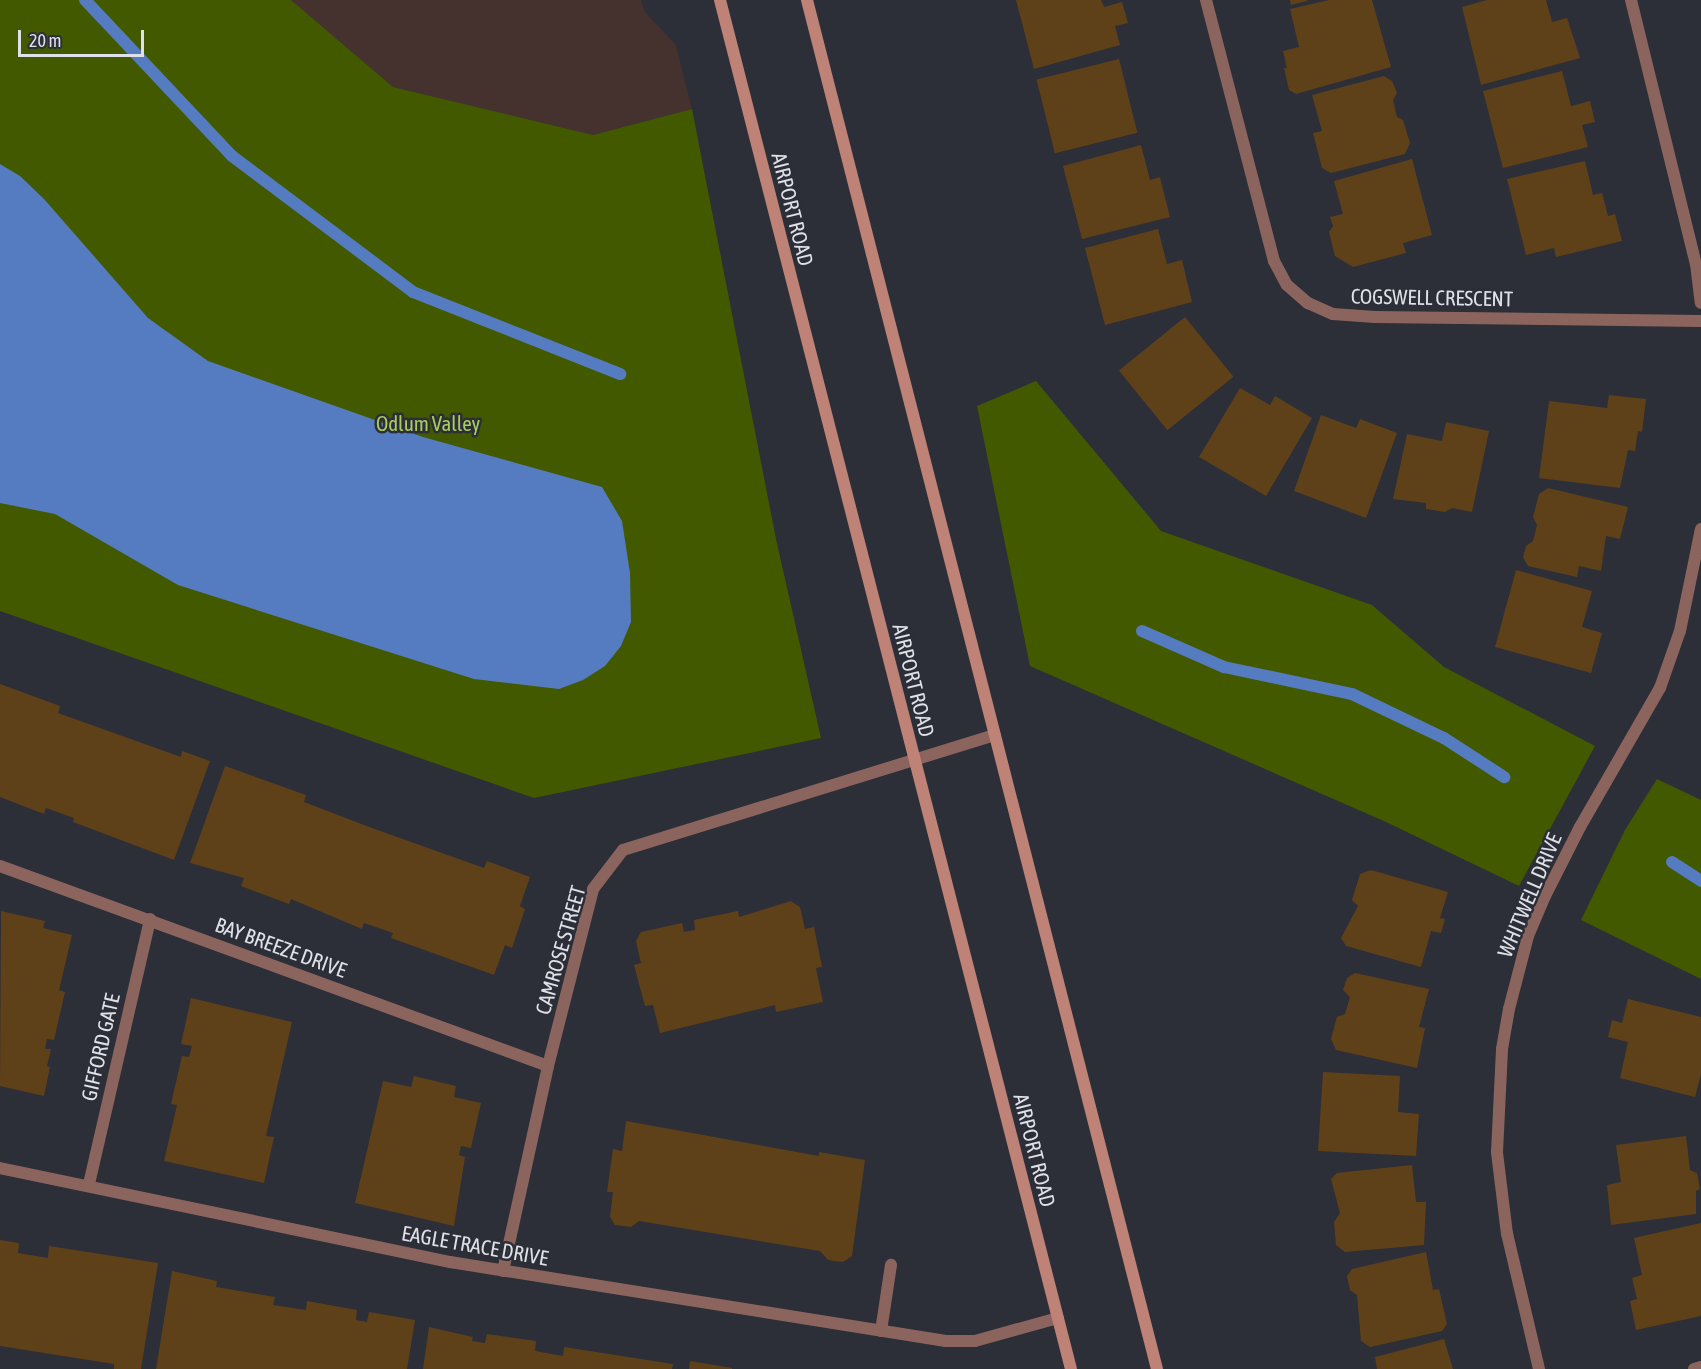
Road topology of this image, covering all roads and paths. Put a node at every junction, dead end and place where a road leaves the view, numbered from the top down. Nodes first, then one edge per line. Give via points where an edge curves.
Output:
1 (720, 0) edge
2 (807, 0) edge
3 (1206, 0) edge
4 (1631, 0) edge
5 (1701, 303) edge
6 (1701, 321) edge
7 (1701, 529) edge
8 (995, 735) junction
9 (914, 758) junction
10 (0, 866) edge
11 (150, 919) junction
12 (548, 1066) junction
13 (0, 1168) edge
14 (89, 1184) junction
15 (891, 1265) dead end
16 (503, 1271) junction
17 (1058, 1318) junction
18 (881, 1331) junction
19 (1701, 1367) edge
20 (1071, 1369) edge
21 (1157, 1369) edge
22 (1539, 1369) edge
23 (1694, 1369) edge

1 - 9 main road, AIRPORT ROAD
2 - 8 main road
3 - 6 street, COGSWELL CRESCENT via 1274,261 1287,285 1308,303 1333,314 1376,317
4 - 5 street via 1696,264
7 - 22 street, WHITWELL DRIVE via 1680,631 1660,687 1545,896 1528,936 1509,1009 1502,1049 1497,1152 1507,1234
8 - 9 street, CAMROSE STREET
8 - 21 main road
9 - 12 street, CAMROSE STREET via 623,850 593,890
9 - 17 main road, AIRPORT ROAD
10 - 11 street, BAY BREEZE DRIVE
11 - 12 street, BAY BREEZE DRIVE
11 - 14 street, GIFFORD GATE
12 - 16 street, CAMROSE STREET
13 - 14 street, EAGLE TRACE DRIVE
14 - 16 street, EAGLE TRACE DRIVE
15 - 18 street
16 - 18 street, EAGLE TRACE DRIVE
17 - 18 street, EAGLE TRACE DRIVE via 975,1341 946,1341
17 - 20 main road, AIRPORT ROAD
19 - 23 street

